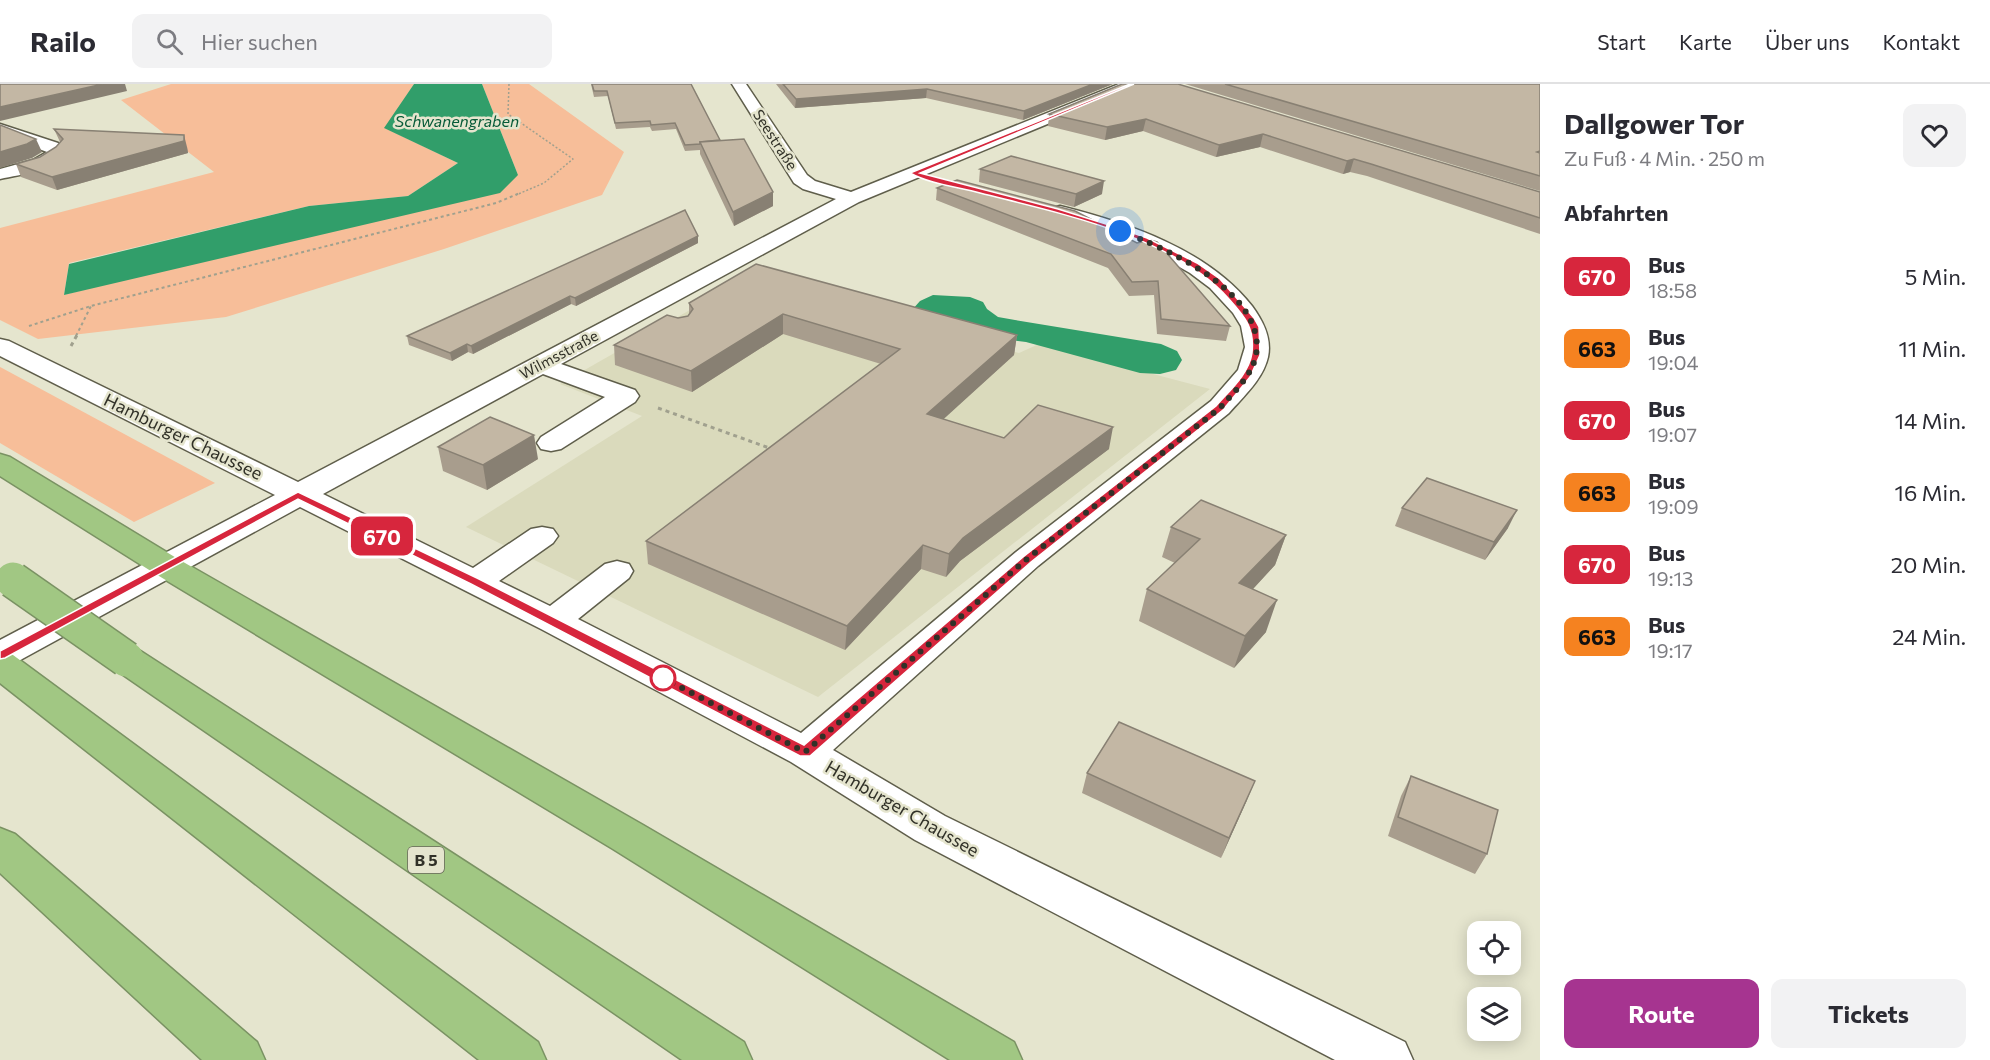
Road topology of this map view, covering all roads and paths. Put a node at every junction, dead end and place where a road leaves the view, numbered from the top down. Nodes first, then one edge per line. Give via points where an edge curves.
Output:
1 (509, 84) edge
2 (739, 84) edge
3 (1132, 84) edge
4 (0, 129) edge
5 (914, 173) junction
6 (0, 174) edge
7 (958, 185) edge
8 (852, 198) junction
9 (1034, 205) edge
10 (91, 306) junction
11 (634, 315) junction
12 (660, 323) edge
13 (24, 327) dead end
14 (0, 346) edge
15 (68, 352) dead end
16 (540, 365) junction
17 (626, 396) junction
18 (550, 443) dead end
19 (775, 450) edge
20 (0, 463) edge
21 (298, 495) junction
22 (542, 536) dead end
23 (166, 566) junction
24 (617, 571) dead end
25 (6, 576) edge
26 (475, 582) junction
27 (553, 621) junction
28 (0, 655) edge
29 (0, 664) edge
30 (805, 752) junction
31 (0, 846) edge
32 (238, 1060) edge
33 (520, 1060) edge
34 (726, 1060) edge
35 (996, 1060) edge
36 (1387, 1060) edge

1 - 10 path via 508,114 573,159 544,183 496,203
2 - 8 street, Seestraße via 800,179
3 - 5 street, Wilmsstraße
4 - 6 street via 57,151 43,161
5 - 7 street
5 - 8 street, Wilmsstraße
8 - 11 street, Wilmsstraße
9 - 30 street via 1144,240 1194,265 1217,281 1250,318 1255,327 1256,355 1246,377 1220,408 1027,559
10 - 13 path
10 - 15 path
11 - 12 street
11 - 16 street, Wilmsstraße
14 - 21 street, Hamburger Chaussee
16 - 17 street
16 - 21 street, Wilmsstraße
17 - 18 street
17 - 19 path
20 - 23 highway
21 - 23 street, Wilmsstraße
21 - 26 street, Hamburger Chaussee
22 - 26 street
23 - 28 street, Wilmsstraße
23 - 35 highway via 628,837
24 - 27 street
25 - 34 highway, B 5, bridge
26 - 27 street, Hamburger Chaussee
27 - 30 street, Hamburger Chaussee
29 - 33 highway
30 - 36 street, Hamburger Chaussee via 930,828
31 - 32 highway

